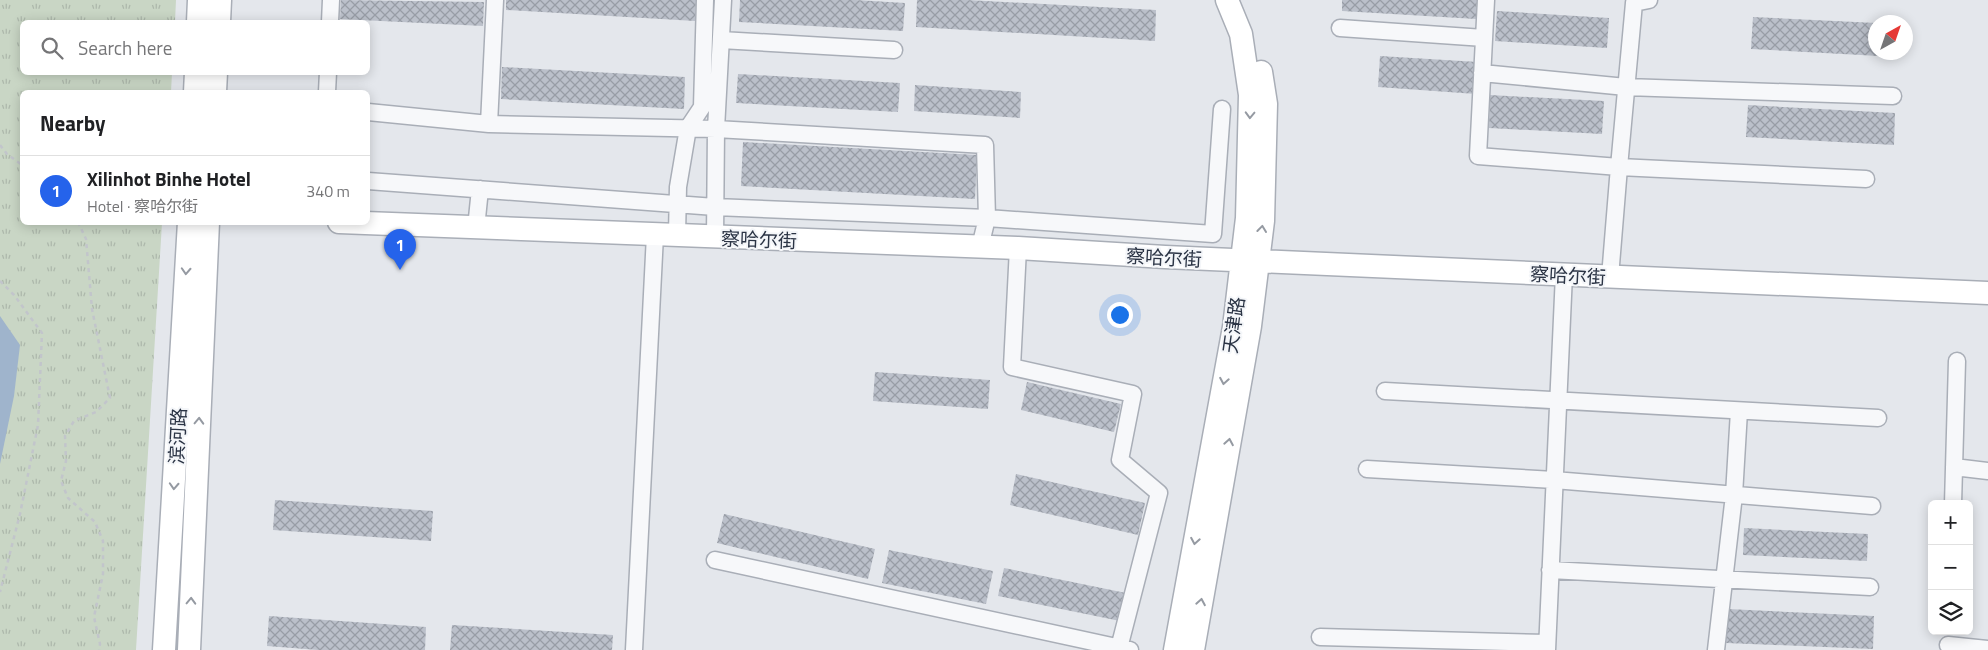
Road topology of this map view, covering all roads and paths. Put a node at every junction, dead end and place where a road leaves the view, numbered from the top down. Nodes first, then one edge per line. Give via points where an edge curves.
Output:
1 (199, 0) edge
2 (220, 0) edge
3 (331, 0) edge
4 (494, 0) edge
5 (705, 0) edge
6 (723, 0) edge
7 (1227, 0) edge
8 (1244, 0) edge
9 (1486, 0) edge
10 (1649, 0) edge
11 (198, 20) edge
12 (218, 20) edge
13 (330, 20) edge
14 (1340, 28) dead end
15 (1484, 38) junction
16 (721, 40) junction
17 (894, 50) dead end
18 (1482, 72) junction
19 (196, 75) edge
20 (216, 75) edge
21 (328, 75) edge
22 (1626, 87) junction
23 (195, 90) edge
24 (216, 90) edge
25 (327, 90) edge
26 (1893, 96) dead end
27 (1222, 109) dead end
28 (370, 112) edge
29 (489, 124) junction
30 (688, 128) junction
31 (716, 129) junction
32 (0, 145) edge
33 (20, 164) edge
34 (1619, 167) junction
35 (1866, 179) dead end
36 (370, 181) edge
37 (480, 189) junction
38 (678, 203) junction
39 (715, 207) junction
40 (987, 218) junction
41 (370, 223) edge
42 (79, 225) edge
43 (189, 225) edge
44 (208, 225) edge
45 (476, 228) junction
46 (666, 235) junction
47 (715, 237) junction
48 (980, 247) junction
49 (1018, 248) junction
50 (1250, 261) junction
51 (1564, 274) junction
52 (1610, 277) junction
53 (0, 281) edge
54 (1988, 293) edge
55 (1957, 361) dead end
56 (1385, 391) dead end
57 (1558, 401) junction
58 (1739, 411) junction
59 (1878, 418) dead end
60 (1954, 468) junction
61 (1367, 469) dead end
62 (1988, 471) edge
63 (1554, 480) junction
64 (1734, 495) junction
65 (1952, 500) edge
66 (1872, 506) dead end
67 (716, 560) dead end
68 (1550, 570) junction
69 (1724, 579) junction
70 (1870, 587) dead end
71 (0, 592) edge
72 (1320, 637) dead end
73 (1948, 642) edge
74 (1547, 647) edge
75 (1124, 649) edge
76 (1988, 649) edge
77 (99, 650) edge
78 (164, 650) edge
79 (189, 650) edge
80 (634, 650) edge
81 (1175, 650) edge
82 (1193, 650) edge
83 (1716, 650) edge

1 - 11 street
2 - 12 street
3 - 13 street
4 - 29 street
5 - 30 street via 702,106
6 - 16 street
7 -> 50 street, 天津路 via 1241,34 1250,95 1246,218
50 -> 8 street, 天津路 via 1263,221 1266,104 1254,28
9 - 15 street
10 - 22 street via 1634,3
14 - 15 street
15 - 18 street
16 - 17 street
16 - 31 street
18 - 22 street
18 - 34 street via 1478,156
19 - 23 street
20 - 24 street
21 - 25 street
22 - 26 street
22 - 34 street
27 - 40 street via 1213,234
28 - 29 street
29 - 30 street
30 - 31 street
30 - 38 street
31 - 39 street
31 - 40 street via 984,146
32 - 33 path
34 - 35 street
34 - 52 street
36 - 37 street
37 - 38 street
37 - 45 street
38 - 39 street
38 - 46 street
39 - 40 street
39 - 47 street
40 - 48 street
41 - 45 street, 察哈尔街
42 - 77 path via 86,239 92,309 110,398 96,412 74,421 65,436 66,460 61,481 68,498 96,522 103,541 103,574 94,618
43 -> 78 street, 滨河路
79 -> 44 street, 滨河路
45 - 46 street, 察哈尔街
46 - 47 street, 察哈尔街
46 - 80 street
47 - 48 street, 察哈尔街
48 - 49 street, 察哈尔街
49 - 50 street, 察哈尔街
49 - 75 street via 1012,367 1133,394 1120,460 1159,493
50 - 51 street, 察哈尔街
50 -> 81 street, 天津路 via 1234,326
82 -> 50 street, 天津路 via 1250,326
51 - 52 street, 察哈尔街
51 - 57 street
52 - 54 street, 察哈尔街
53 - 71 path via 42,332 38,425
55 - 60 street
56 - 57 street
57 - 58 street
57 - 63 street
58 - 59 street
58 - 64 street
60 - 62 street
60 - 65 street
61 - 63 street
63 - 64 street
63 - 68 street
64 - 66 street
64 - 69 street
67 - 75 street
68 - 69 street
68 - 74 street
69 - 70 street
69 - 83 street
72 - 74 street
73 - 76 street

